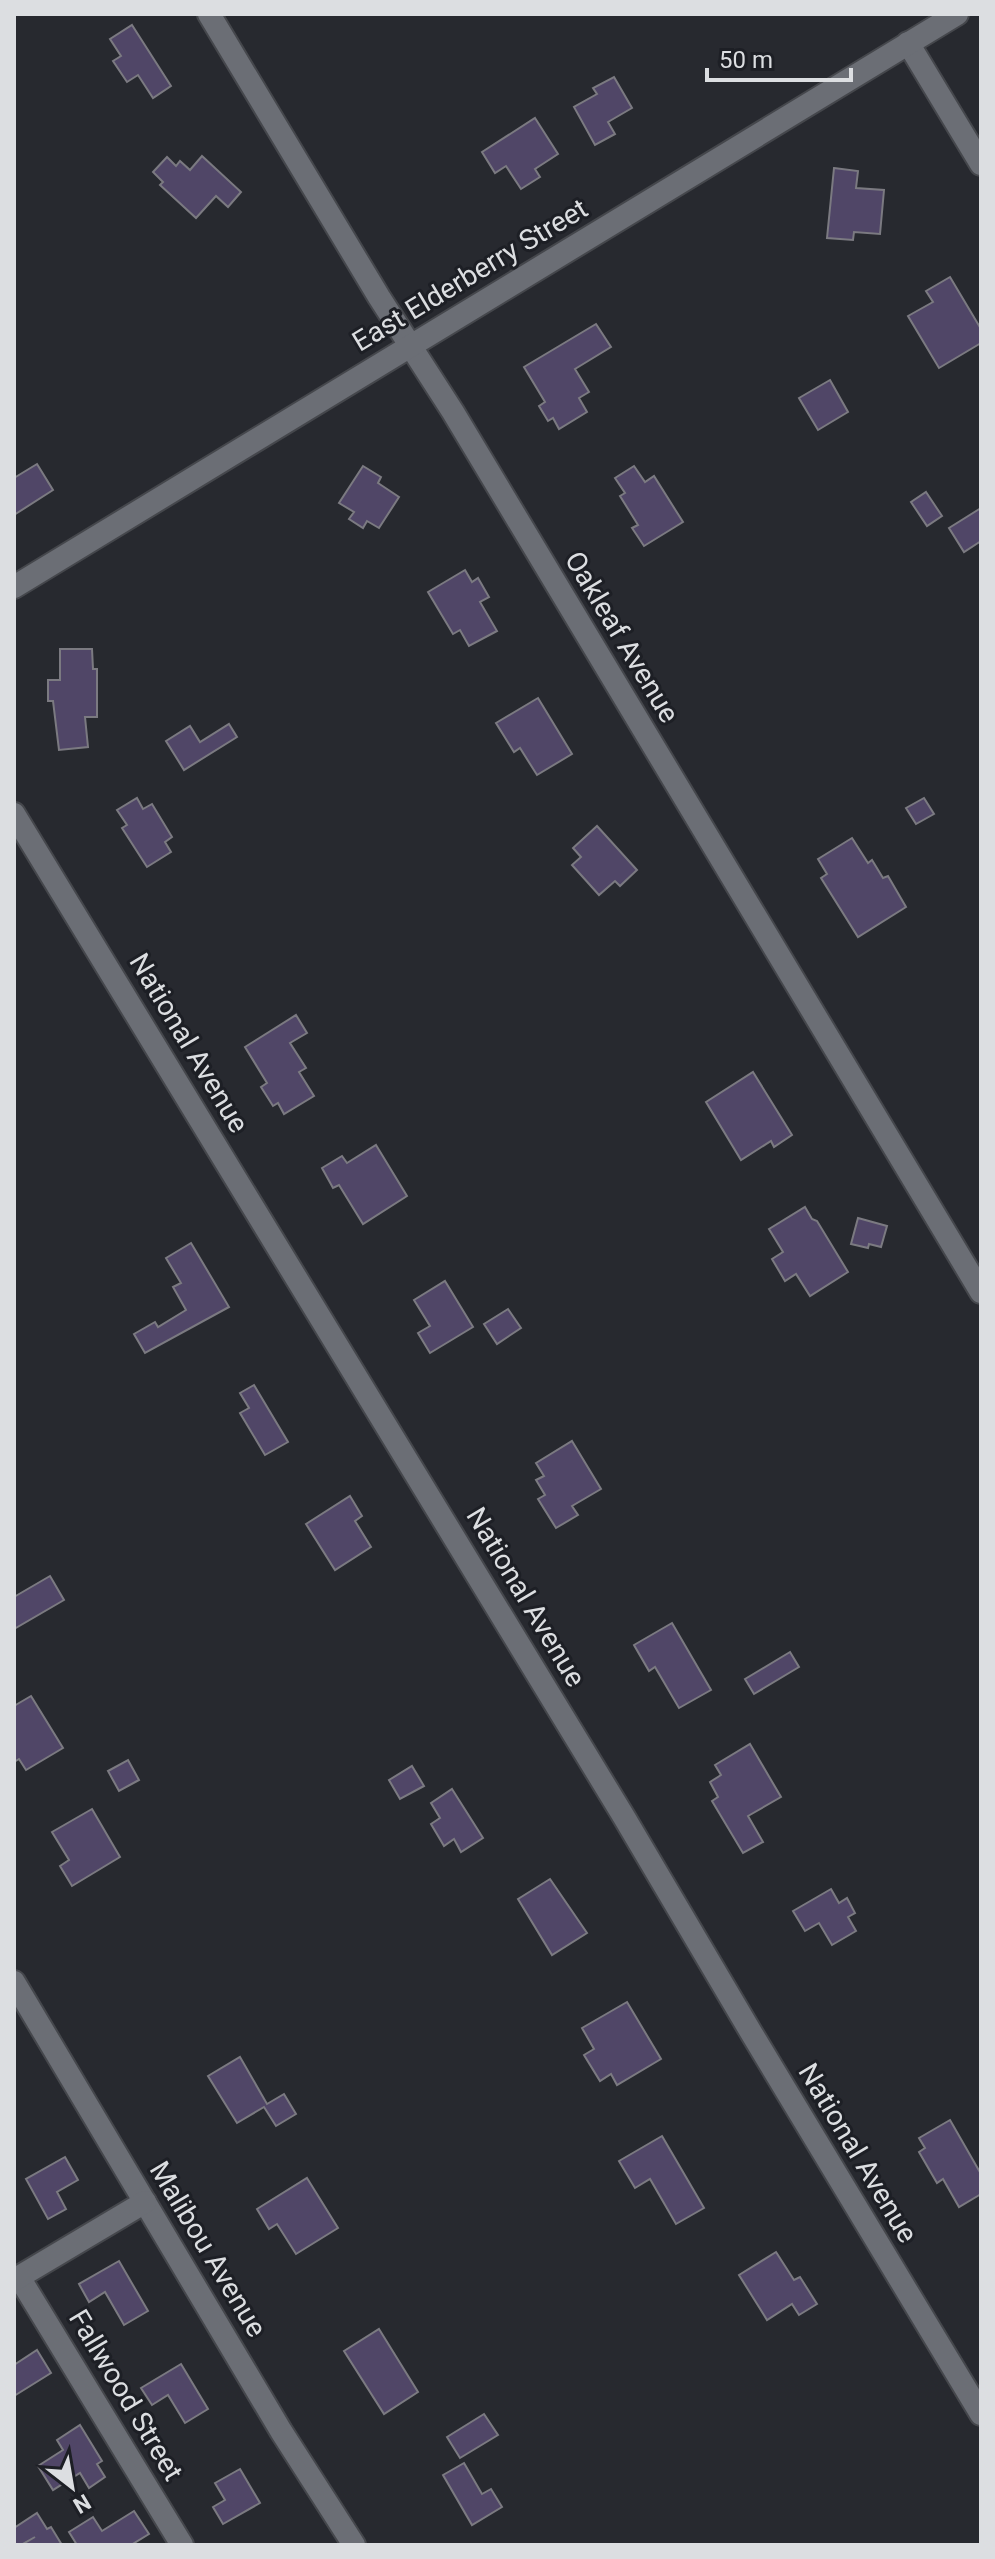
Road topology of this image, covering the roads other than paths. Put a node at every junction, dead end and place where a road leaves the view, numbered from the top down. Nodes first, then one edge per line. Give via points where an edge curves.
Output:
1 (209, 14) edge
2 (957, 14) edge
3 (908, 43) junction
4 (981, 164) edge
5 (411, 346) junction
6 (14, 587) edge
7 (14, 814) edge
8 (981, 1292) edge
9 (14, 1982) edge
10 (145, 2202) junction
11 (16, 2278) edge
12 (981, 2414) edge
13 (182, 2545) edge
14 (354, 2545) edge

1 - 5 street, Oakleaf Avenue
2 - 3 street, East Elderberry Street
3 - 4 street
3 - 5 street, East Elderberry Street
5 - 6 street, East Elderberry Street
5 - 8 street, Oakleaf Avenue
7 - 12 street, National Avenue via 608,1789
9 - 10 street, Malibou Avenue
10 - 11 street
10 - 14 street, Malibou Avenue
11 - 13 street, Fallwood Street

